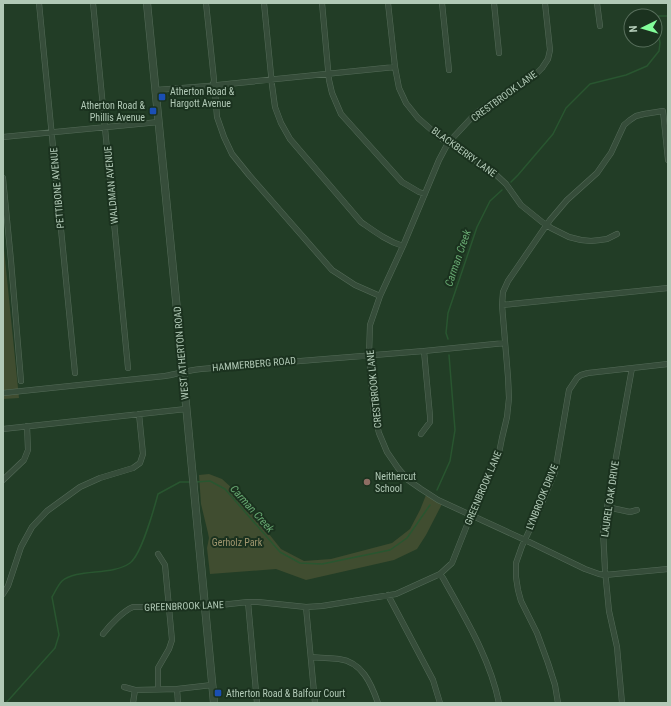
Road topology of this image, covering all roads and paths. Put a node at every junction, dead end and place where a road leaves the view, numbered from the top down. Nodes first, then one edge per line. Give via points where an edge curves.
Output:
1 (39, 3) edge
2 (93, 3) edge
3 (147, 3) edge
4 (206, 3) edge
5 (264, 3) edge
6 (322, 3) edge
7 (388, 3) edge
8 (442, 3) edge
9 (494, 3) edge
10 (545, 3) edge
11 (598, 3) edge
12 (600, 26) dead end
13 (500, 52) dead end
14 (394, 68) junction
15 (449, 70) dead end
16 (329, 74) junction
17 (272, 80) junction
18 (213, 85) junction
19 (156, 90) junction
20 (159, 122) junction
21 (105, 127) junction
22 (52, 132) junction
23 (3, 137) edge
24 (448, 143) junction
25 (668, 160) edge
26 (3, 178) edge
27 (425, 194) junction
28 (548, 225) junction
29 (617, 234) dead end
30 (403, 246) junction
31 (668, 288) edge
32 (380, 296) junction
33 (502, 305) junction
34 (505, 343) junction
35 (424, 351) junction
36 (369, 355) junction
37 (668, 364) edge
38 (128, 368) dead end
39 (632, 368) junction
40 (183, 372) junction
41 (75, 373) dead end
42 (21, 382) dead end
43 (3, 393) edge
44 (186, 409) junction
45 (139, 414) junction
46 (27, 426) junction
47 (3, 429) edge
48 (422, 434) dead end
49 (3, 480) edge
50 (607, 507) junction
51 (637, 510) dead end
52 (471, 515) junction
53 (525, 540) junction
54 (158, 554) dead end
55 (668, 569) edge
56 (440, 574) junction
57 (605, 575) junction
58 (3, 594) edge
59 (388, 595) junction
60 (248, 602) junction
61 (204, 605) junction
62 (169, 607) junction
63 (306, 607) junction
64 (103, 634) dead end
65 (311, 657) junction
66 (212, 686) junction
67 (124, 687) dead end
68 (158, 689) junction
69 (177, 689) junction
70 (135, 690) junction
71 (133, 703) edge
72 (178, 703) edge
73 (214, 703) edge
74 (257, 703) edge
75 (315, 703) edge
76 (378, 703) edge
77 (440, 703) edge
78 (499, 703) edge
79 (558, 703) edge
80 (622, 703) edge

1 - 22 street, PETTIBONE AVENUE
2 - 21 street, WALDMAN AVENUE
3 - 19 street, WEST ATHERTON ROAD
4 - 18 street
5 - 17 street
6 - 16 street
7 - 14 street, BLACKBERRY LANE
8 - 15 street
9 - 13 street
10 - 24 street, CRESTBROOK LANE via 550,50 542,68 534,76 476,113
11 - 12 street
14 - 16 street
14 - 24 street, BLACKBERRY LANE via 406,103 418,118
16 - 17 street
16 - 27 street via 332,93 341,114 402,182
17 - 18 street
17 - 30 street via 275,107 290,139 361,222 374,232
18 - 19 street
18 - 32 street via 217,117 232,154 332,270 355,285
19 - 20 street, WEST ATHERTON ROAD
20 - 21 street
20 - 40 street, WEST ATHERTON ROAD
21 - 22 street
21 - 38 street, WALDMAN AVENUE
22 - 23 street
22 - 41 street, PETTIBONE AVENUE
24 - 27 street, CRESTBROOK LANE
24 - 28 street, BLACKBERRY LANE via 492,171 506,184 521,205
25 - 28 street, GREENBROOK LANE via 663,111 636,116 624,125 611,153 597,173 567,200
26 - 42 street
27 - 30 street, CRESTBROOK LANE
28 - 29 street, BLACKBERRY LANE via 569,237 581,240 607,239
28 - 33 street, GREENBROOK LANE via 508,281 503,292
30 - 32 street, CRESTBROOK LANE
31 - 33 street
32 - 36 street, CRESTBROOK LANE via 370,325
33 - 34 street, GREENBROOK LANE
34 - 35 street, HAMMERBERG ROAD
34 - 52 street, GREENBROOK LANE via 509,398 507,417 499,453
35 - 36 street, HAMMERBERG ROAD
35 - 48 street via 430,422
36 - 40 street, HAMMERBERG ROAD
36 - 52 street, CRESTBROOK LANE via 374,414 387,452 408,480 438,500
37 - 39 street, LYNBROOK DRIVE
39 - 50 street, LAUREL OAK DRIVE
39 - 53 street, LYNBROOK DRIVE via 588,373 576,378 569,390 554,472
40 - 43 street, HAMMERBERG ROAD
40 - 44 street, WEST ATHERTON ROAD
44 - 45 street
44 - 61 street, WEST ATHERTON ROAD
45 - 46 street
45 - 58 street via 143,454 140,463 134,468 80,487 47,511 32,527 21,547
46 - 47 street
46 - 49 street via 28,450 24,460
50 - 51 street via 630,512
50 - 57 street, LAUREL OAK DRIVE via 603,530
52 - 53 street, CRESTBROOK LANE
52 - 56 street, GREENBROOK LANE via 452,563
53 - 57 street, CRESTBROOK LANE via 585,569
53 - 79 street, LYNBROOK DRIVE via 516,563 518,590 548,663
54 - 62 street via 165,565
55 - 57 street, CRESTBROOK LANE
56 - 59 street, GREENBROOK LANE via 396,594
56 - 78 street via 483,651
57 - 80 street, LAUREL OAK DRIVE via 617,648
59 - 63 street, GREENBROOK LANE
59 - 77 street via 433,680
60 - 61 street, GREENBROOK LANE
60 - 63 street, GREENBROOK LANE
60 - 74 street
61 - 62 street, GREENBROOK LANE
61 - 66 street, WEST ATHERTON ROAD
62 - 64 street, GREENBROOK LANE via 128,609
62 - 68 street via 172,640 158,668
63 - 65 street
65 - 75 street
65 - 76 street via 340,659 358,667 366,675
66 - 69 street
66 - 73 street, WEST ATHERTON ROAD
67 - 70 street
68 - 69 street
68 - 70 street
69 - 72 street
70 - 71 street

